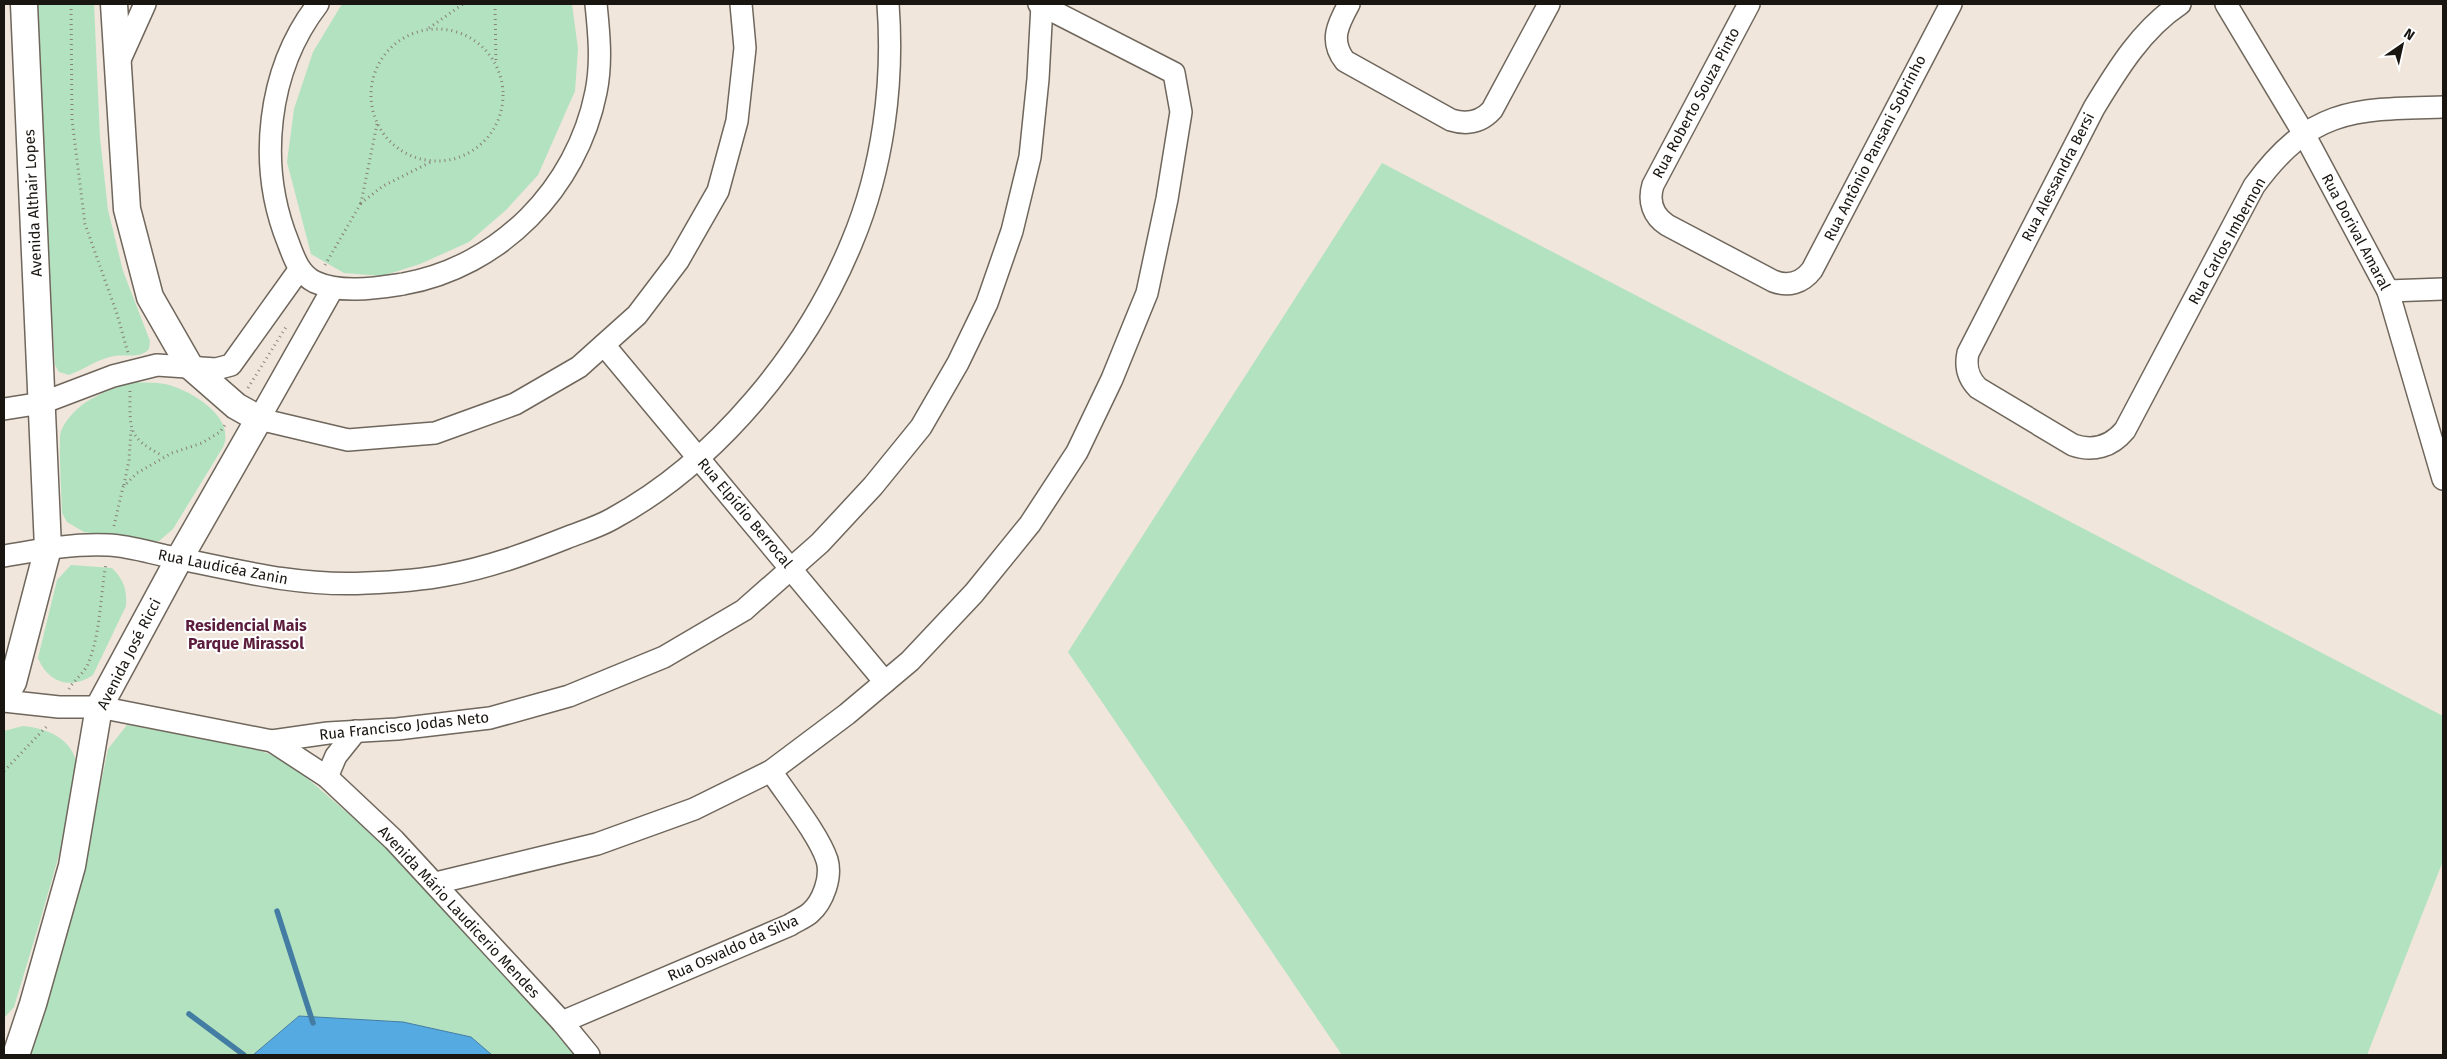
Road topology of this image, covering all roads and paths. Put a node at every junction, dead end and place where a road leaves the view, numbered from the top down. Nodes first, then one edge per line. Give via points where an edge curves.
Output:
1 (24, 4) edge
2 (71, 4) edge
3 (114, 4) edge
4 (145, 4) edge
5 (318, 4) edge
6 (463, 4) edge
7 (495, 4) edge
8 (596, 4) edge
9 (741, 4) edge
10 (888, 4) edge
11 (1041, 4) edge
12 (1349, 4) edge
13 (1549, 4) edge
14 (1749, 4) edge
15 (1950, 4) edge
16 (2180, 4) edge
17 (2226, 4) edge
18 (427, 29) junction
19 (118, 65) junction
20 (496, 65) junction
21 (2443, 107) edge
22 (377, 123) junction
23 (2304, 134) junction
24 (433, 161) junction
25 (361, 203) junction
26 (316, 280) junction
27 (1792, 284) joint
28 (2443, 289) edge
29 (2388, 291) junction
30 (288, 323) dead end
31 (604, 345) junction
32 (189, 365) junction
33 (130, 372) junction
34 (42, 402) junction
35 (236, 406) junction
36 (4, 409) edge
37 (259, 419) junction
38 (131, 429) junction
39 (2098, 448) joint
40 (164, 457) junction
41 (698, 457) junction
42 (2442, 471) edge
43 (123, 487) junction
44 (110, 545) junction
45 (48, 548) junction
46 (4, 556) edge
47 (180, 559) junction
48 (791, 569) junction
49 (885, 682) junction
50 (4, 699) edge
51 (59, 707) junction
52 (99, 707) junction
53 (356, 731) junction
54 (272, 741) junction
55 (4, 771) edge
56 (771, 771) junction
57 (326, 777) junction
58 (436, 883) junction
59 (562, 1022) junction
60 (14, 1049) edge
61 (589, 1055) edge

1 - 34 street, Avenida Althair Lopes
2 - 33 path via 72,120 85,224 117,314
3 - 19 street
4 - 19 street
5 - 26 street via 285,64 272,116 272,177 280,221
6 - 18 path
7 - 20 path
8 - 26 street via 600,47 596,92 587,126 564,175 537,211 504,241 465,265 423,280 378,288
9 - 31 street via 744,48 737,121 718,191 678,261 637,315
10 - 41 street, Rua Laudicéa Zanin via 891,43 886,111 873,179 852,242 822,302 786,361 741,415
11 - 48 street, Rua Francisco Jodas Neto via 1030,157 1012,231 986,303 958,363 921,427 834,529
11 - 49 street via 1174,73 1181,112 1168,199 1147,293 1112,379 1077,452 1030,524 974,594 910,661
12 - 13 street via 1337,26 1337,47 1350,64 1462,123 1473,122 1489,114 1496,105
14 - 27 street, Rua Roberto Souza Pinto via 1653,185 1652,205 1656,215 1667,225 1773,281
15 - 27 street, Rua Antônio Pansani Sobrinho via 1812,270 1806,278
16 - 39 street, Rua Alessandra Bersi via 2144,36 2116,70 1967,358 1971,380 1983,392 2073,445
17 - 23 street, Rua Dorival Amaral
18 - 20 path via 448,30 467,36 479,43
18 - 22 path via 401,38 375,69 370,96
19 - 32 street via 127,209 150,297
20 - 24 path via 504,92 499,119 493,131 473,151 447,161
21 - 23 street, Rua Carlos Imbernon via 2362,110 2335,118
22 - 24 path via 384,135 406,153
22 - 25 path
23 - 29 street, Rua Dorival Amaral
23 - 39 street, Rua Carlos Imbernon via 2268,166 2254,186 2125,430 2111,444
24 - 25 path via 383,186
25 - 26 path
26 - 32 street via 231,365 216,369
26 - 37 street, Avenida José Ricci
28 - 29 street
29 - 42 street, Rua Dorival Amaral
30 - 35 path
31 - 37 street via 579,367 515,404 435,433 348,440
31 - 41 street, Rua Elpídio Berrocal
32 - 33 street via 157,365
32 - 35 street
33 - 34 street
33 - 38 path
34 - 36 street
34 - 45 street
35 - 37 street
35 - 40 path via 220,432 202,443
37 - 47 street, Avenida José Ricci
38 - 40 path via 142,445
38 - 43 path
40 - 43 path
41 - 47 street, Rua Laudicéa Zanin via 678,476 611,520 524,555 447,575 364,584 279,579
41 - 48 street, Rua Elpídio Berrocal
43 - 44 path
44 - 45 street, Rua Laudicéa Zanin
44 - 47 street, Rua Laudicéa Zanin
44 - 51 path via 101,593 99,627 87,665
45 - 46 street, Rua Laudicéa Zanin
45 - 50 street via 13,682
47 - 52 street, Avenida José Ricci
48 - 49 street, Rua Elpídio Berrocal
48 - 53 street, Rua Francisco Jodas Neto via 744,610 664,657 569,696 490,718
49 - 56 street
50 - 51 street, Rua Francisco Jodas Neto
51 - 52 street, Rua Francisco Jodas Neto
51 - 55 path via 45,730
52 - 54 street, Rua Francisco Jodas Neto
52 - 60 street, Avenida José Ricci via 72,866
53 - 54 street, Rua Francisco Jodas Neto
53 - 57 street via 336,756
54 - 57 street, Avenida Mário Laudicerio Mendes
56 - 58 street via 694,809 597,844
56 - 59 street, Rua Osvaldo da Silva via 821,846 828,862 823,897 810,913 790,925
57 - 58 street, Avenida Mário Laudicerio Mendes
58 - 59 street, Avenida Mário Laudicerio Mendes
59 - 61 street, Avenida Mário Laudicerio Mendes

